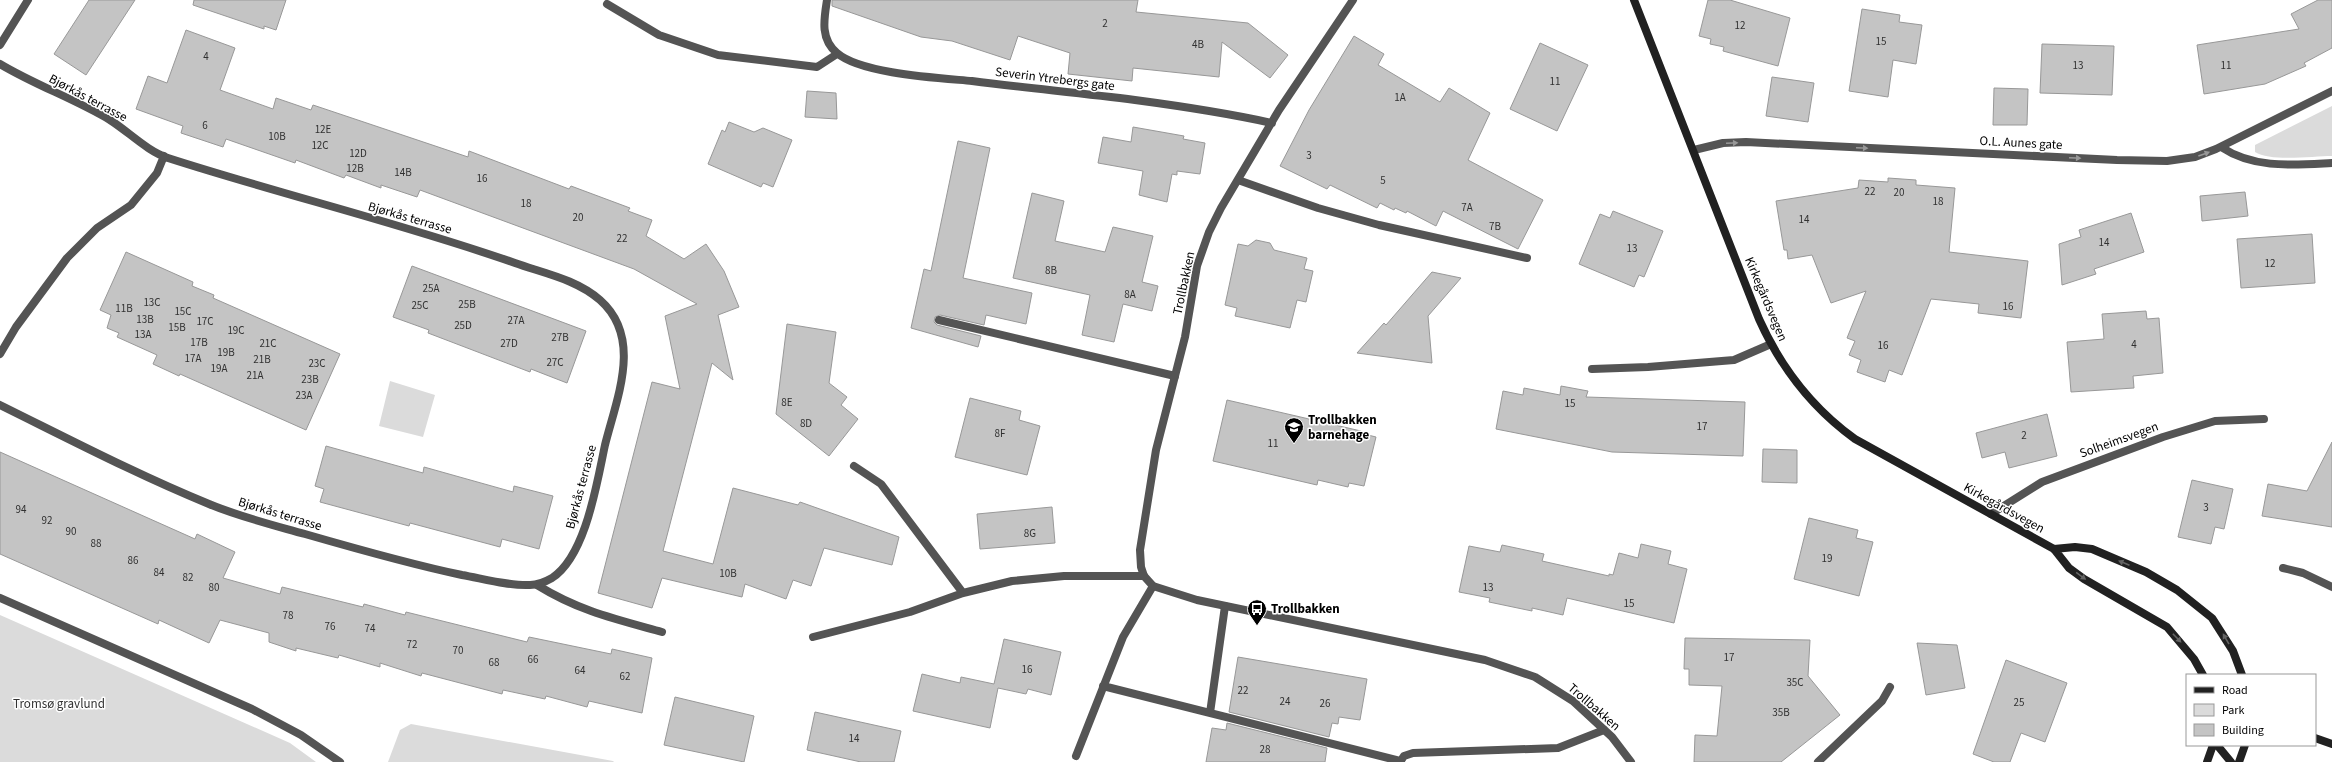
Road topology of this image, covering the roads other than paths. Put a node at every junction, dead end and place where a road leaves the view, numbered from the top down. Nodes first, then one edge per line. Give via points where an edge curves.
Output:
1 (28, 0) edge
2 (827, 0) edge
3 (1353, 0) edge
4 (1634, 0) edge
5 (607, 4) dead end
6 (0, 44) edge
7 (837, 54) junction
8 (0, 64) edge
9 (2332, 91) edge
10 (1272, 123) junction
11 (2221, 147) junction
12 (1694, 150) junction
13 (164, 156) junction
14 (2332, 163) edge
15 (1238, 180) junction
16 (1527, 258) dead end
17 (939, 320) dead end
18 (1770, 344) junction
19 (0, 354) edge
20 (1592, 369) dead end
21 (1175, 376) junction
22 (0, 405) edge
23 (2264, 419) dead end
24 (854, 466) dead end
25 (1991, 514) junction
26 (2054, 548) junction
27 (2283, 568) dead end
28 (1144, 576) junction
29 (537, 585) junction
30 (1153, 586) junction
31 (2332, 587) edge
32 (963, 593) junction
33 (0, 598) edge
34 (1225, 606) junction
35 (662, 632) dead end
36 (813, 637) dead end
37 (2202, 674) edge
38 (2242, 674) edge
39 (1103, 686) junction
40 (1890, 687) dead end
41 (1210, 713) junction
42 (1604, 730) junction
43 (2316, 738) edge
44 (2332, 744) edge
45 (2212, 746) edge
46 (2218, 746) edge
47 (2245, 746) edge
48 (1076, 756) dead end
49 (340, 762) edge
50 (1400, 762) edge
51 (1631, 762) edge
52 (1818, 762) edge
53 (2207, 762) edge
54 (2231, 762) edge
55 (2239, 762) edge

1 - 6 street
2 - 7 street via 825,37
3 - 10 street, Trollbakken
4 - 12 street, Kirkegårdsvegen
5 - 7 street via 659,35 718,55 817,67
7 - 10 street, Severin Ytrebergs gate via 871,68 1135,100
8 - 13 street, Bjørkås terrasse via 110,120
9 - 11 street, O.L. Aunes gate
10 - 15 street, Trollbakken
12 -> 11 street, O.L. Aunes gate via 1723,143 1746,142 2167,161 2195,157
11 - 14 street via 2243,159 2265,164
12 - 18 street, Kirkegårdsvegen
13 - 19 street via 157,173 131,205 97,228 67,258 16,327
13 - 29 street, Bjørkås terrasse via 252,185 423,232 542,271 580,287 598,298 613,314 622,332 625,353 618,394 592,500 579,541 569,560 555,576
15 - 16 street via 1318,208 1379,225
15 - 21 street, Trollbakken via 1209,232 1197,266 1185,337
17 - 21 street
18 - 20 street via 1734,360
18 - 25 street, Kirkegårdsvegen via 1801,390 1840,428 1855,439
21 - 28 street, Trollbakken via 1156,450 1148,496 1140,550
22 - 29 street, Bjørkås terrasse via 110,460 225,510 434,569 517,585
23 - 25 street, Solheimsvegen via 2216,421 2163,437 2042,482
24 - 32 street via 881,484
25 - 26 street, Kirkegårdsvegen
26 -> 37 street, Kirkegårdsvegen via 2069,568 2084,579 2167,627 2194,659
38 -> 26 street, Kirkegårdsvegen via 2233,651 2212,618 2177,590 2146,572 2092,549
27 - 31 street via 2303,573
28 - 30 street
28 - 32 street via 1064,576 1012,581
29 - 35 street via 563,602 594,614
30 - 34 street, Trollbakken
30 - 39 street via 1123,637
32 - 36 street via 910,612
33 - 49 street via 252,709 301,735
34 - 41 street
34 - 42 street, Trollbakken via 1485,660 1536,677 1573,701
39 - 41 street
39 - 48 street
40 - 52 street via 1882,700
41 - 50 street
42 - 50 street via 1558,748 1413,753 1404,756
42 - 51 street, Trollbakken
43 - 44 street
45 - 53 street
46 - 54 street
47 - 55 street

